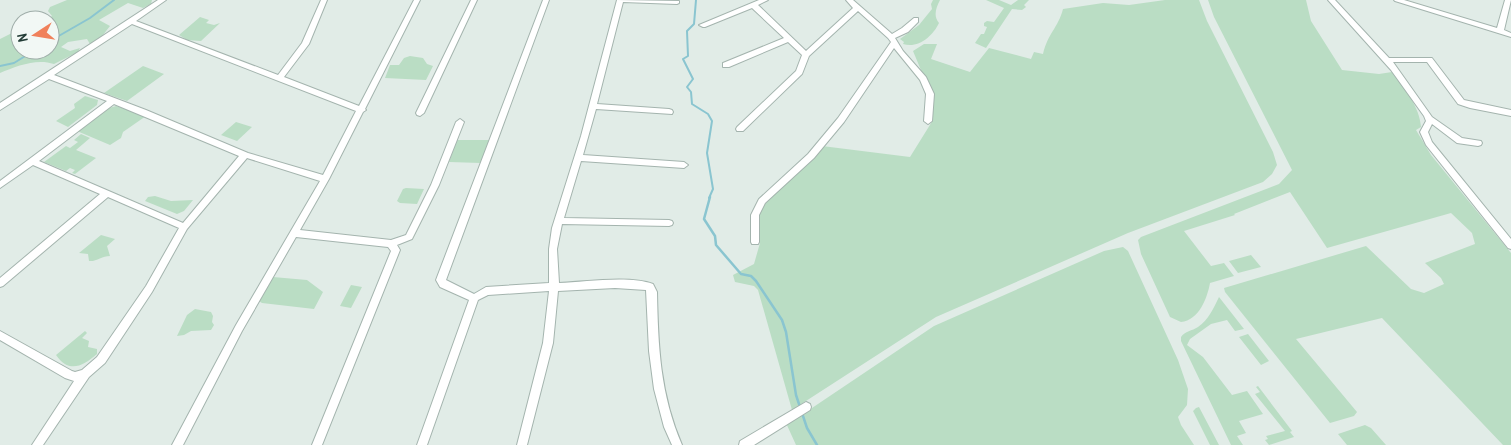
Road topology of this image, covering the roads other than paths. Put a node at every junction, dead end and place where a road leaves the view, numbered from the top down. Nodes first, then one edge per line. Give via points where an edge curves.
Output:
1 (163, 0) edge
2 (324, 0) edge
3 (417, 0) edge
4 (474, 0) edge
5 (546, 0) edge
6 (622, 0) edge
7 (765, 0) edge
8 (849, 0) edge
9 (1331, 0) edge
10 (1397, 0) edge
11 (1508, 0) edge
12 (678, 2) dead end
13 (753, 5) junction
14 (857, 8) junction
15 (916, 20) dead end
16 (130, 21) junction
17 (703, 25) dead end
18 (1500, 32) junction
19 (1511, 35) edge
20 (789, 39) junction
21 (893, 40) junction
22 (806, 56) junction
23 (1386, 60) junction
24 (726, 65) dead end
25 (49, 76) junction
26 (279, 78) junction
27 (113, 101) junction
28 (592, 106) junction
29 (0, 107) edge
30 (362, 110) junction
31 (670, 112) dead end
32 (420, 113) dead end
33 (1511, 113) edge
34 (1429, 118) junction
35 (928, 121) dead end
36 (460, 122) dead end
37 (740, 129) dead end
38 (1478, 144) dead end
39 (246, 155) junction
40 (578, 158) junction
41 (32, 162) junction
42 (684, 165) dead end
43 (325, 179) junction
44 (0, 185) edge
45 (107, 193) junction
46 (558, 221) junction
47 (669, 223) dead end
48 (184, 227) junction
49 (294, 234) junction
50 (755, 242) dead end
51 (392, 244) junction
52 (1511, 245) edge
53 (0, 283) edge
54 (554, 287) junction
55 (474, 298) junction
56 (0, 335) edge
57 (85, 374) junction
58 (806, 407) dead end
59 (37, 445) edge
60 (177, 445) edge
61 (317, 445) edge
62 (422, 445) edge
63 (522, 445) edge
64 (677, 445) edge
65 (744, 445) edge

1 - 16 street
2 - 26 street via 304,44
3 - 30 street
4 - 32 street
5 - 55 street via 441,280 443,284
6 - 12 street
6 - 28 street
7 - 13 street
8 - 14 street
9 - 23 street
10 - 18 street
11 - 18 street
13 - 17 street
13 - 20 street
14 - 21 street
14 - 22 street
15 - 21 street
16 - 25 street
16 - 26 street
18 - 19 street
20 - 22 street
20 - 24 street
21 - 35 street via 928,88
21 - 50 street via 823,142 762,200 755,215
22 - 37 street via 799,72
23 - 33 street via 1429,60 1461,102
23 - 34 street via 1404,80
25 - 27 street
25 - 29 street
26 - 30 street
27 - 39 street
27 - 41 street
28 - 31 street
28 - 40 street
30 - 43 street
34 - 38 street via 1460,140
34 - 52 street via 1424,132 1429,143
36 - 51 street via 435,185 408,237
39 - 43 street
39 - 48 street
40 - 42 street
40 - 46 street
41 - 44 street
41 - 45 street
43 - 49 street
45 - 48 street
45 - 53 street
46 - 47 street
46 - 54 street via 553,249
48 - 57 street via 144,296 101,360
49 - 51 street
49 - 60 street via 239,328
51 - 61 street via 396,250
54 - 55 street via 486,291
54 - 63 street via 548,343
54 - 64 street via 615,284 650,287 656,386 663,414
55 - 62 street
56 - 57 street via 69,375
57 - 59 street
58 - 65 street

